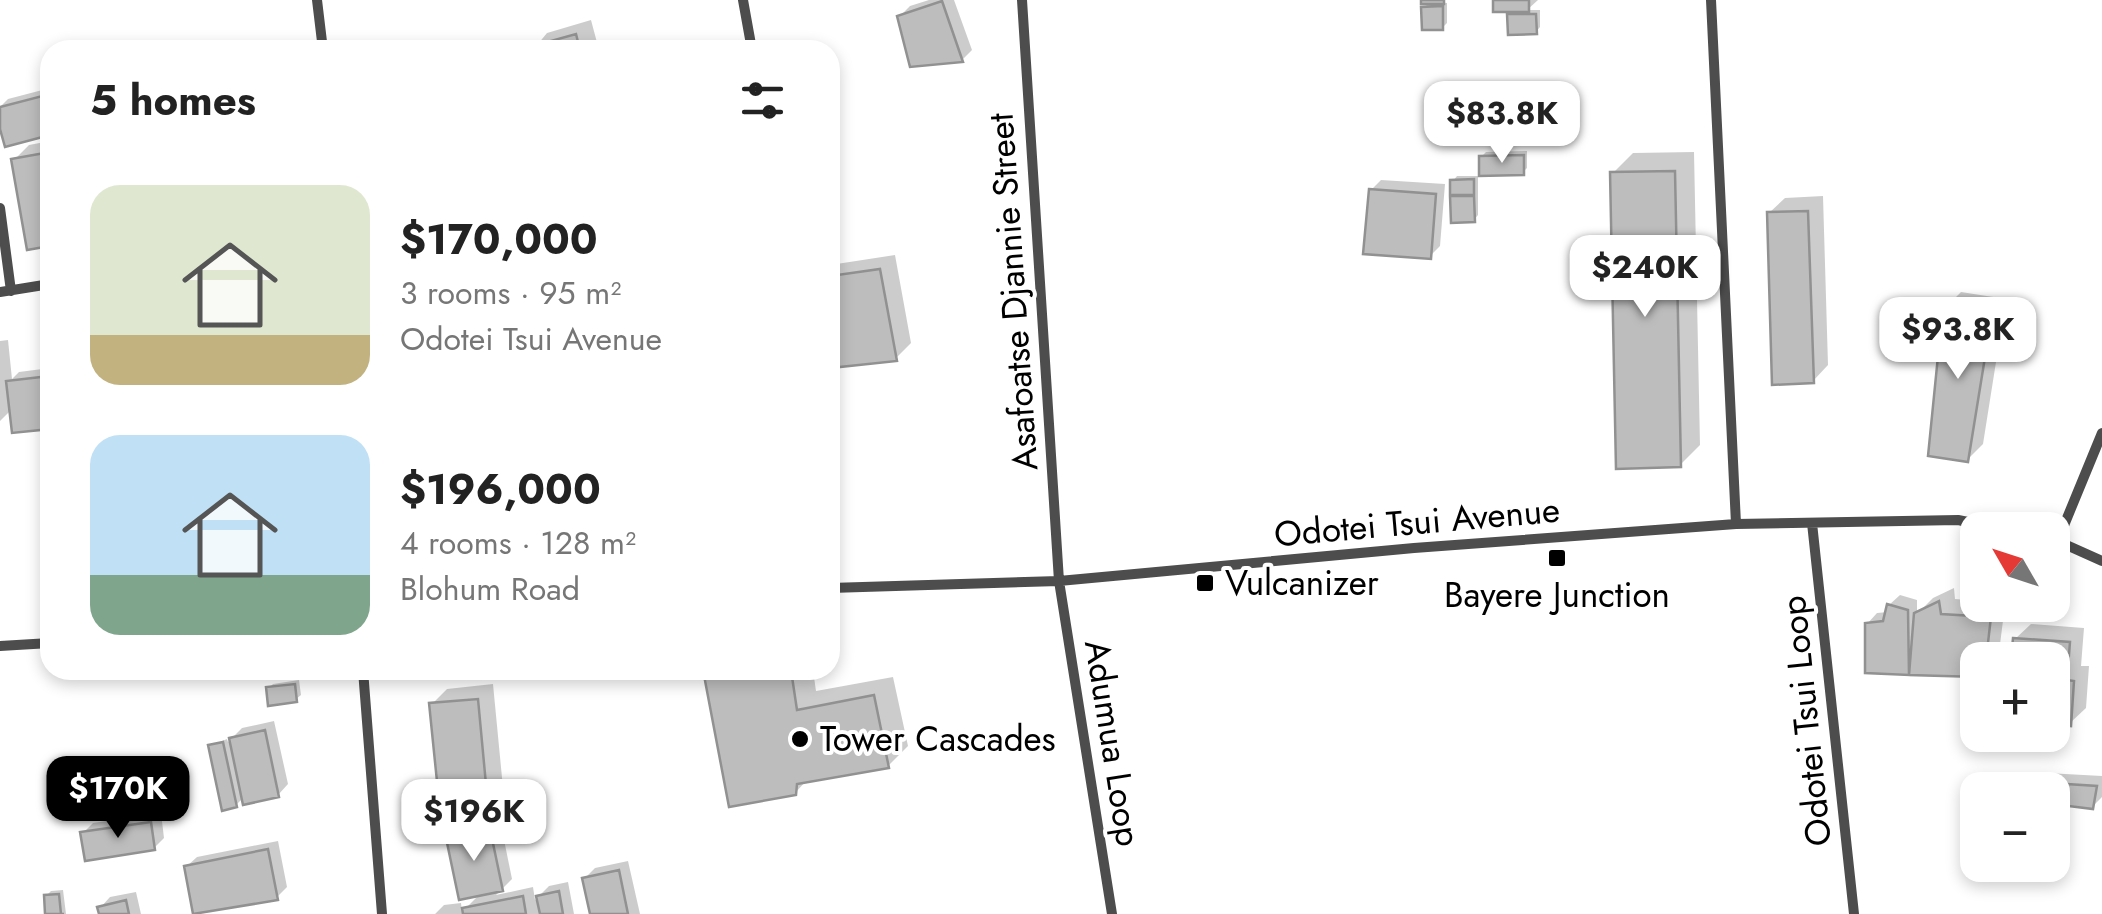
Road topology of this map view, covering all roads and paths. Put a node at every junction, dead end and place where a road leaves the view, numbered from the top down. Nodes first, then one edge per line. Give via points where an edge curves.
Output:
1 (317, 0) edge
2 (742, 0) edge
3 (1022, 0) edge
4 (1710, 0) edge
5 (322, 40) edge
6 (750, 40) edge
7 (0, 208) edge
8 (40, 286) edge
9 (6, 291) edge
10 (2102, 433) edge
11 (2067, 512) edge
12 (1960, 520) edge
13 (1812, 523) junction
14 (1736, 524) junction
15 (2070, 547) edge
16 (2102, 561) edge
17 (1059, 580) junction
18 (840, 588) edge
19 (40, 644) edge
20 (0, 646) edge
21 (364, 680) edge
22 (382, 914) edge
23 (1112, 914) edge
24 (1854, 914) edge

1 - 5 street
2 - 6 street
3 - 17 street, Asafoatse Djannie Street
4 - 14 street
7 - 9 street
8 - 9 street
10 - 11 street
12 - 13 street, Odotei Tsui Avenue
13 - 14 street, Odotei Tsui Avenue
13 - 24 street, Odotei Tsui Loop
14 - 17 street, Odotei Tsui Avenue
15 - 16 street
17 - 18 street, Odotei Tsui Avenue
17 - 23 street, Adumua Loop
19 - 20 street
21 - 22 street

